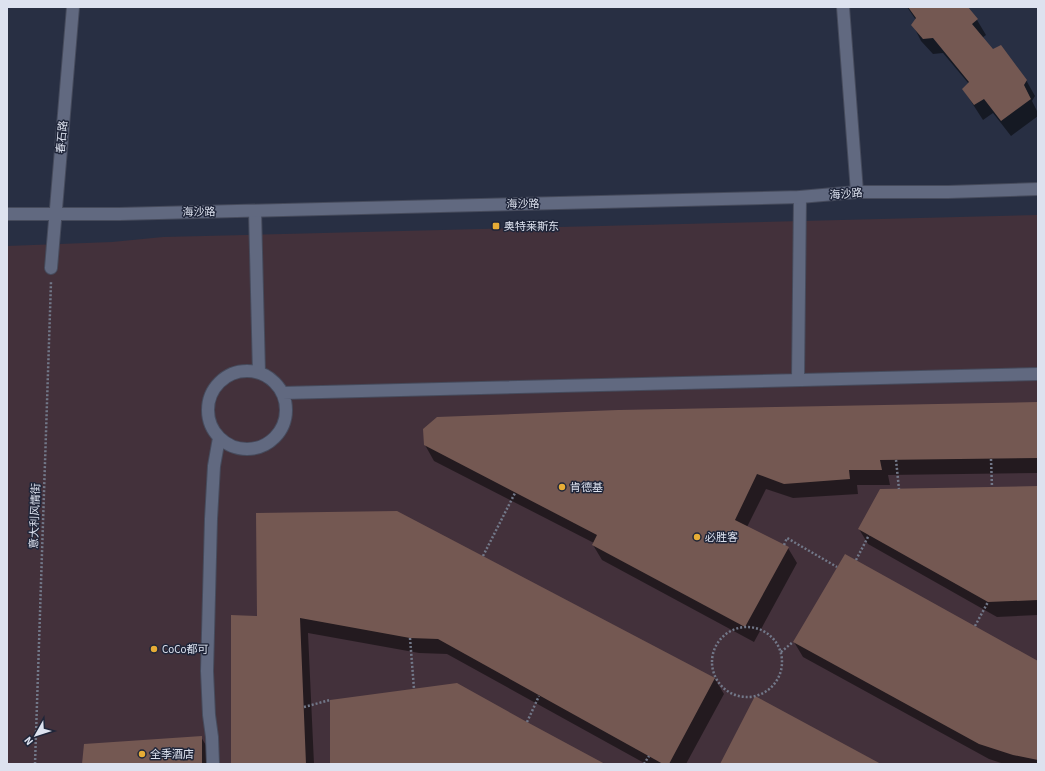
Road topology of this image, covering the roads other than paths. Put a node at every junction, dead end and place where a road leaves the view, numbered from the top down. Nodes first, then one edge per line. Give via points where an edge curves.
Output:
1 (73, 7) edge
2 (843, 7) edge
3 (1038, 188) edge
4 (858, 192) junction
5 (800, 197) junction
6 (255, 211) junction
7 (56, 213) junction
8 (7, 214) edge
9 (51, 268) road end
10 (259, 373) junction
11 (1038, 374) edge
12 (798, 380) junction
13 (282, 393) junction
14 (220, 438) junction
15 (213, 764) edge

1 - 7 street, 春石路
2 - 4 street
3 - 4 street, 海沙路
4 - 5 street, 海沙路
5 - 6 street, 海沙路
5 - 12 street
6 - 7 street, 海沙路
6 - 10 street
7 - 8 street, 海沙路
7 - 9 street, 春石路
10 - 13 street via 269,378
10 - 14 street via 234,373 225,377 212,393 208,414
11 - 12 street
12 - 13 street
13 - 14 street via 286,404 286,417 282,428 265,445 241,449 229,445
14 - 15 street via 214,466 211,519 207,671

